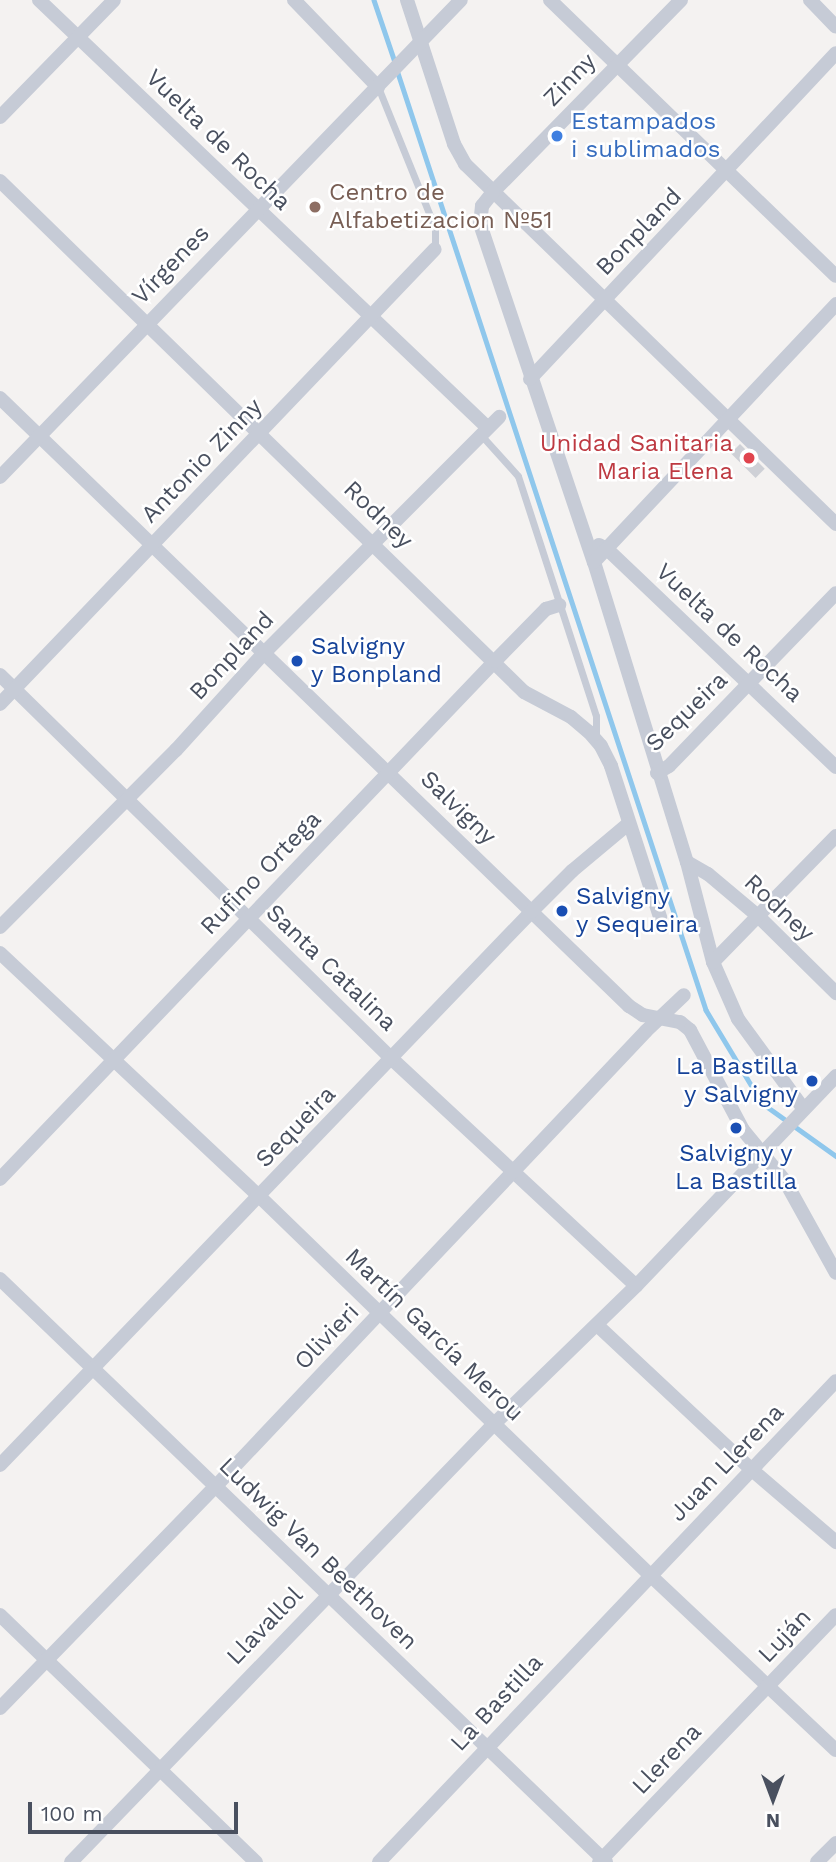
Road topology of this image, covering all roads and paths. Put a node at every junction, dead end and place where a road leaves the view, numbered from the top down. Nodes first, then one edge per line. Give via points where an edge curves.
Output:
1 (39, 0) edge
2 (114, 0) edge
3 (293, 0) edge
4 (407, 0) edge
5 (461, 0) edge
6 (550, 0) edge
7 (681, 0) edge
8 (810, 0) edge
9 (836, 27) edge
10 (78, 37) junction
11 (421, 43) junction
12 (836, 53) edge
13 (617, 64) junction
14 (378, 87) junction
15 (0, 117) edge
16 (726, 173) junction
17 (0, 181) edge
18 (492, 192) junction
19 (257, 209) junction
20 (435, 249) joint
21 (836, 276) edge
22 (604, 301) junction
23 (836, 304) edge
24 (370, 318) junction
25 (147, 322) junction
26 (530, 379) junction
27 (0, 398) edge
28 (499, 417) dead end
29 (729, 420) junction
30 (484, 431) junction
31 (261, 433) junction
32 (40, 436) junction
33 (0, 477) edge
34 (836, 524) edge
35 (585, 538) junction
36 (374, 542) junction
37 (153, 544) junction
38 (607, 549) junction
39 (593, 562) junction
40 (836, 593) edge
41 (559, 605) junction
42 (265, 652) junction
43 (495, 661) junction
44 (0, 675) edge
45 (750, 683) junction
46 (14, 689) junction
47 (0, 704) edge
48 (596, 740) junction
49 (836, 767) edge
50 (389, 773) junction
51 (657, 773) junction
52 (125, 798) junction
53 (628, 824) junction
54 (836, 836) edge
55 (687, 862) junction
56 (531, 912) junction
57 (758, 916) junction
58 (660, 917) dead end
59 (248, 918) junction
60 (0, 928) edge
61 (0, 953) edge
62 (713, 962) junction
63 (836, 993) edge
64 (684, 995) dead end
65 (660, 1019) junction
66 (113, 1059) junction
67 (392, 1059) junction
68 (836, 1076) edge
69 (803, 1108) junction
70 (762, 1155) junction
71 (514, 1172) junction
72 (0, 1179) edge
73 (260, 1197) junction
74 (836, 1273) edge
75 (0, 1279) edge
76 (636, 1286) junction
77 (380, 1314) junction
78 (597, 1325) junction
79 (92, 1366) junction
80 (836, 1381) edge
81 (494, 1423) junction
82 (0, 1465) edge
83 (752, 1470) junction
84 (215, 1487) junction
85 (836, 1542) edge
86 (650, 1575) junction
87 (327, 1594) junction
88 (0, 1615) edge
89 (836, 1615) edge
90 (45, 1660) junction
91 (767, 1688) junction
92 (0, 1708) edge
93 (486, 1748) junction
94 (836, 1750) edge
95 (159, 1768) junction
96 (836, 1843) edge
97 (603, 1861) edge
98 (71, 1862) edge
99 (256, 1862) edge
100 (379, 1862) edge
101 (817, 1862) edge

1 - 10 street, Vuelta de Rocha
2 - 10 street
3 - 14 street
4 - 11 street
5 - 11 street
6 - 13 street
7 - 13 street, Zinny
8 - 9 street
10 - 15 street
10 - 19 street, Vuelta de Rocha
11 - 14 street, Vírgenes
11 - 18 street via 454,144
12 - 16 street, Bonpland
13 - 16 street
13 - 18 street, Zinny
14 - 19 street, Vírgenes
14 - 20 lane via 435,228
16 - 21 street
16 - 22 street, Bonpland
17 - 25 street, Rodney
18 - 22 street
18 - 26 street via 482,206 480,224
19 - 24 street, Vuelta de Rocha
19 - 25 street, Vírgenes
20 - 24 street, Antonio Zinny
22 - 26 street, Bonpland
22 - 29 street
23 - 29 street
24 - 30 street, Vuelta de Rocha
24 - 31 street, Antonio Zinny
25 - 31 street, Rodney
25 - 32 street, Vírgenes
26 - 35 street
27 - 32 street, Salvigny
28 - 30 street, Bonpland
29 - 34 street
29 - 38 street
30 - 36 street, Bonpland
30 - 41 lane via 518,477
31 - 36 street, Rodney
31 - 37 street, Antonio Zinny
32 - 33 street, Vírgenes
32 - 37 street, Salvigny
35 - 38 street, Vuelta de Rocha
35 - 39 street
36 - 42 street, Bonpland
36 - 43 street, Rodney
37 - 42 street, Salvigny
37 - 46 street, Antonio Zinny
38 - 39 street
38 - 45 street, Vuelta de Rocha
39 - 51 street
40 - 45 street, Sequeira
41 - 43 street, Rufino Ortega via 546,609
41 - 48 lane via 596,716
42 - 50 street, Salvigny
42 - 52 street, Bonpland via 176,750
43 - 48 street, Rodney via 524,692 571,717
43 - 50 street, Rufino Ortega
44 - 46 street, Santa Catalina
45 - 49 street, Vuelta de Rocha
45 - 51 street, Sequeira
46 - 47 street, Antonio Zinny
46 - 52 street, Santa Catalina
48 - 53 street, Rodney via 611,766
50 - 56 street, Salvigny
50 - 59 street, Rufino Ortega
51 - 55 street
52 - 59 street, Santa Catalina
52 - 60 street, Bonpland
53 - 56 street, Sequeira
53 - 58 street, Rodney
54 - 57 street
55 - 57 street, Rodney
55 - 62 street
56 - 65 street, Salvigny via 629,1006 643,1016
56 - 67 street, Sequeira
57 - 62 street
57 - 63 street, Rodney
59 - 66 street, Rufino Ortega
59 - 67 street, Santa Catalina
61 - 66 street, Martín García Merou
62 - 69 street via 738,1019
64 - 65 street, Olivieri
65 - 70 street, Salvigny via 680,1022 690,1030 743,1130
65 - 71 street, Olivieri
66 - 72 street, Rufino Ortega
66 - 73 street, Martín García Merou
67 - 71 street, Santa Catalina
67 - 73 street, Sequeira
68 - 69 street
69 - 70 street
70 - 74 street, Salvigny via 785,1181
70 - 76 street
71 - 76 street, Santa Catalina
71 - 77 street, Olivieri
73 - 77 street, Martín García Merou
73 - 79 street, Sequeira
75 - 79 street, Ludwig Van Beethoven
76 - 78 street
77 - 81 street, Martín García Merou
77 - 84 street, Olivieri
78 - 81 street
78 - 83 street
79 - 82 street, Sequeira
79 - 84 street, Ludwig Van Beethoven
80 - 83 street, Juan Llerena
81 - 86 street, Martín García Merou
81 - 87 street, Llavallol
83 - 85 street
83 - 86 street, Juan Llerena
84 - 87 street, Ludwig Van Beethoven
84 - 90 street, Olivieri
86 - 91 street, Martín García Merou
86 - 93 street, La Bastilla
87 - 93 street, Ludwig Van Beethoven
87 - 95 street, Llavallol
88 - 90 street
89 - 91 street, Luján
90 - 92 street, Olivieri
90 - 95 street
91 - 94 street, Martín García Merou
91 - 97 street, Llerena
93 - 97 street, Ludwig Van Beethoven
93 - 100 street, La Bastilla
95 - 98 street, Llavallol
95 - 99 street
96 - 101 street

